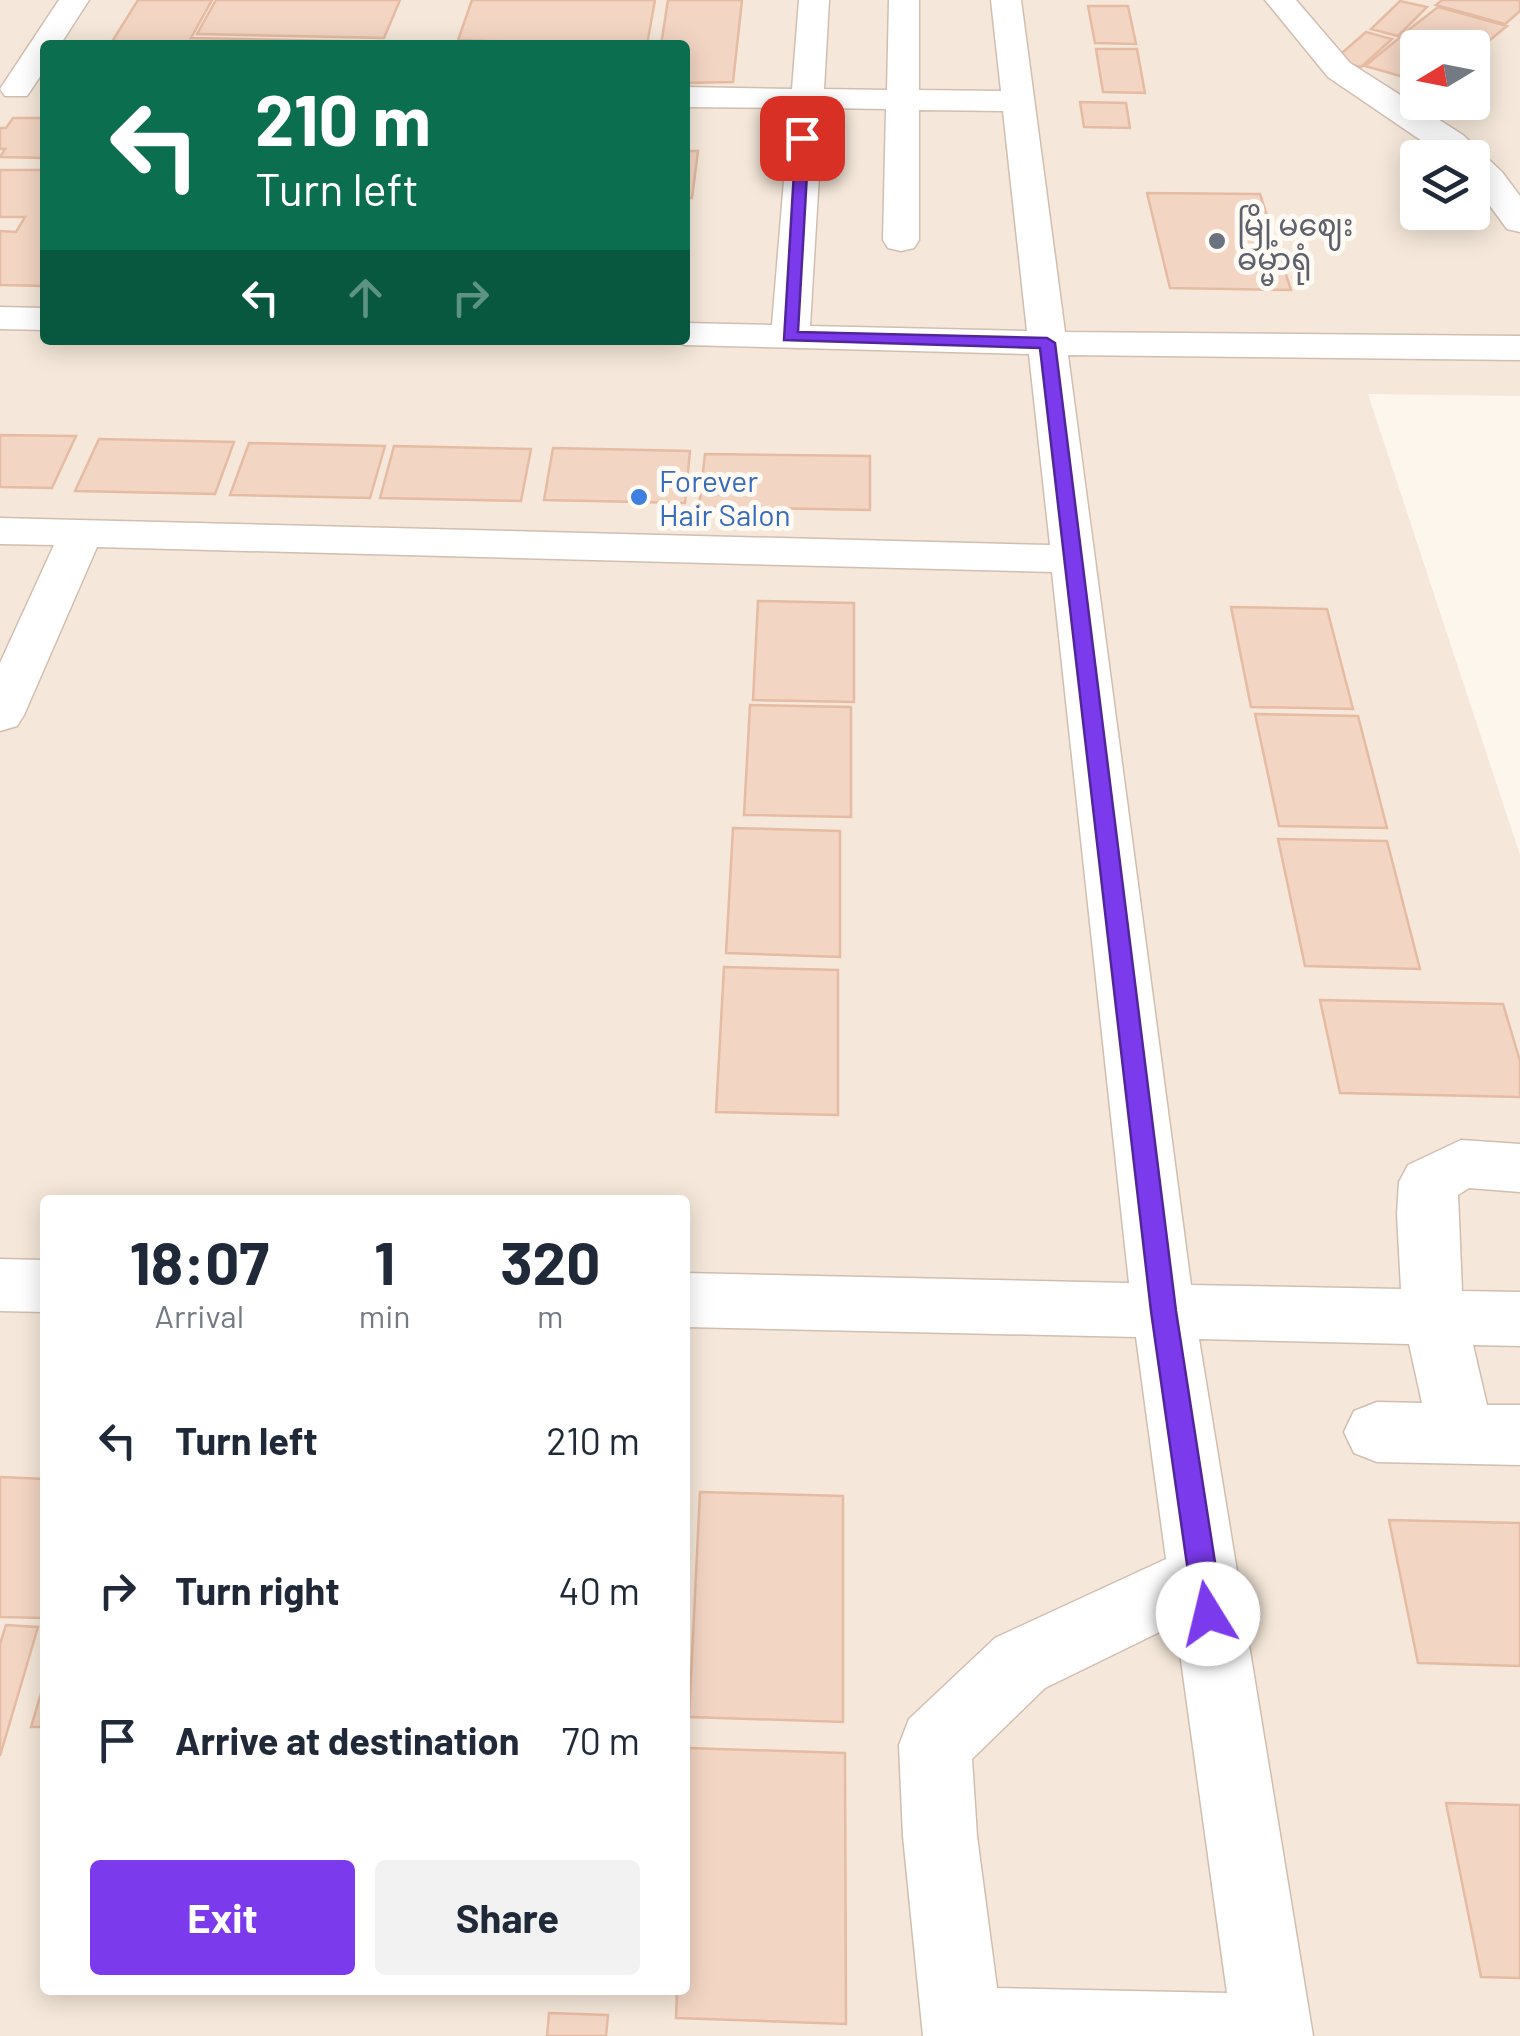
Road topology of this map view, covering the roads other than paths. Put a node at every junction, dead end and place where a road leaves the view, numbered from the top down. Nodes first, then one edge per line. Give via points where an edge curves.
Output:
1 (74, 0) edge
2 (814, 0) edge
3 (904, 0) edge
4 (1006, 0) edge
5 (1280, 0) edge
6 (50, 40) edge
7 (40, 57) edge
8 (21, 89) edge
9 (690, 97) edge
10 (805, 98) junction
11 (905, 100) junction
12 (1018, 101) junction
13 (1448, 140) edge
14 (1490, 184) edge
15 (1520, 221) edge
16 (901, 240) dead end
17 (0, 318) edge
18 (40, 319) edge
19 (690, 334) edge
20 (790, 337) junction
21 (1047, 343) junction
22 (1520, 348) edge
23 (0, 532) edge
24 (81, 534) junction
25 (1072, 560) junction
26 (0, 715) edge
27 (1520, 1168) edge
28 (0, 1285) edge
29 (40, 1286) edge
30 (690, 1300) edge
31 (1164, 1311) junction
32 (1434, 1317) junction
33 (1520, 1318) edge
34 (1378, 1432) dead end
35 (1491, 1434) edge
36 (1202, 1576) junction
37 (963, 2031) edge
38 (1273, 2035) edge

1 - 6 street
2 - 10 street
3 - 11 street
4 - 12 street
5 - 13 street via 1339,70
7 - 8 street
9 - 10 street
10 - 11 street
10 - 20 street
11 - 12 street
11 - 16 street
12 - 21 street
14 - 15 street
17 - 18 street
19 - 20 street
20 - 21 street
21 - 22 street
21 - 25 street
23 - 24 street
24 - 25 street
24 - 26 street
25 - 31 street
27 - 32 street via 1460,1164 1429,1182 1425,1221
28 - 29 street
30 - 31 street
31 - 32 street
31 - 36 street
32 - 33 street
32 - 35 street
34 - 35 street
36 - 37 street via 1020,1663 936,1745
36 - 38 street
37 - 38 street

